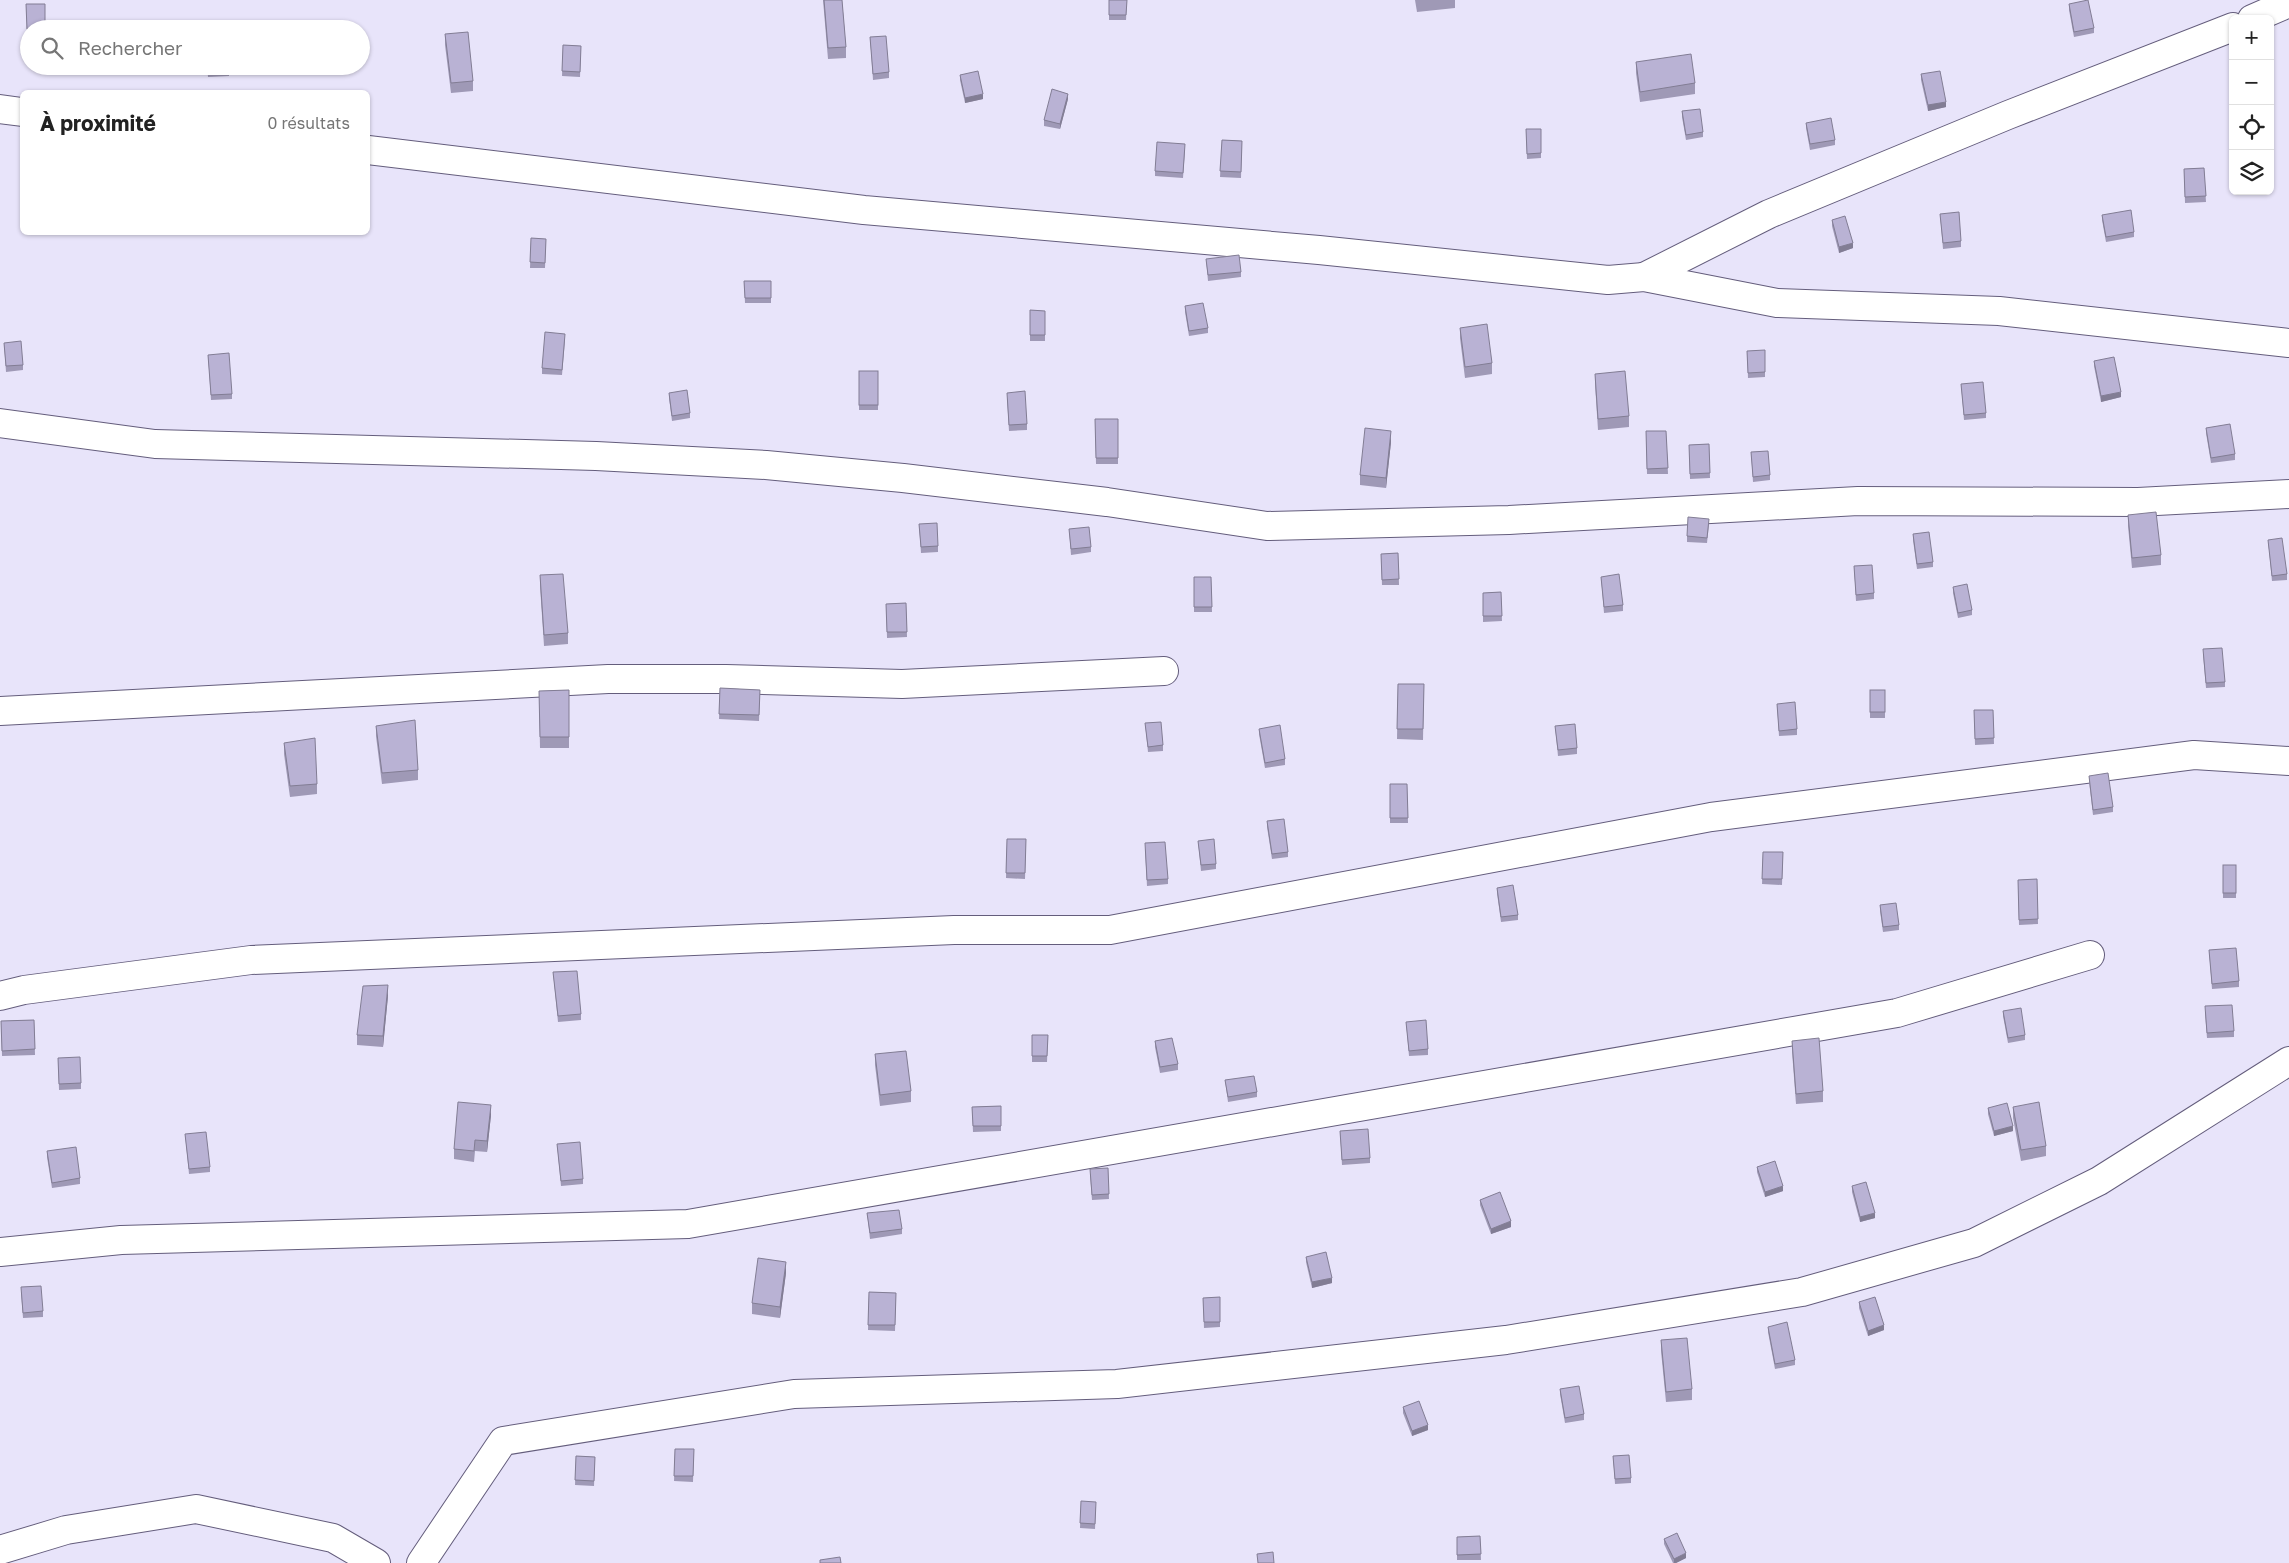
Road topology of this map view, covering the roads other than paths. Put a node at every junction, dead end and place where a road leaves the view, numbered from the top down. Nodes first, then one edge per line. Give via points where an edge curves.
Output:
1 (2289, 3) edge
2 (2261, 15) edge
3 (2229, 28) edge
4 (0, 109) edge
5 (20, 112) edge
6 (370, 150) edge
7 (1644, 276) junction
8 (2289, 343) edge
9 (0, 423) edge
10 (2289, 494) edge
11 (1164, 671) dead end
12 (0, 711) edge
13 (2289, 761) edge
14 (2090, 955) dead end
15 (0, 996) edge
16 (2289, 1061) edge
17 (0, 1252) edge
18 (0, 1550) edge
19 (376, 1563) edge
20 (421, 1563) edge

1 - 2 street
3 - 7 street via 1768,214
4 - 5 street
6 - 7 street via 864,210 1319,250 1608,280
7 - 8 street via 1777,303 1999,311
9 - 10 street via 155,444 596,456 766,465 1107,502 1267,526 1509,520 1858,501 2138,502
11 - 12 street via 902,684 608,679
13 - 15 street via 2194,755 1711,817 1110,930 954,930 251,960 24,990
14 - 17 street via 1897,1013 688,1224 121,1240
16 - 20 street via 2099,1181 1974,1243 1802,1292 1506,1340 1126,1383 794,1394 503,1441
18 - 19 street via 66,1530 196,1509 333,1538

